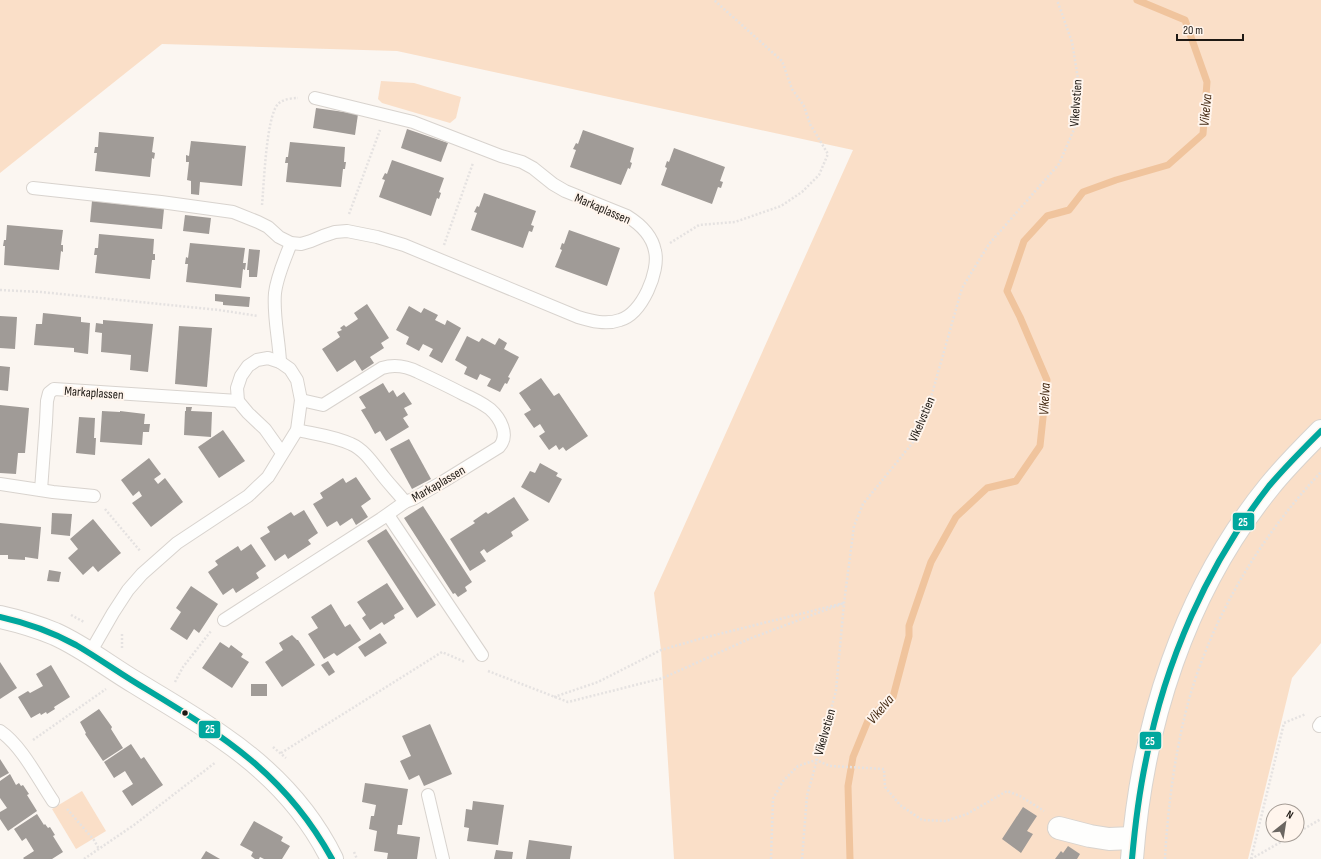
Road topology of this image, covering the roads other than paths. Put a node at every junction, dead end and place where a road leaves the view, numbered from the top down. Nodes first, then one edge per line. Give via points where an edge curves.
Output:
1 (315, 98) road end
2 (33, 188) dead end
3 (291, 243) junction
4 (280, 362) junction
5 (301, 400) junction
6 (238, 401) junction
7 (297, 430) junction
8 (1321, 431) edge
9 (282, 453) junction
10 (0, 484) edge
11 (41, 490) junction
12 (94, 496) road end
13 (405, 502) junction
14 (388, 514) junction
15 (0, 617) edge
16 (224, 620) road end
17 (90, 654) junction
18 (482, 655) dead end
19 (0, 731) edge
20 (428, 796) dead end
21 (53, 801) road end
22 (1059, 828) road end
23 (1133, 838) junction
24 (332, 859) edge
25 (443, 859) edge
26 (1132, 859) edge

1 - 3 lane, Markaplassen via 413,122 522,162 565,191 634,220 648,233 655,251 655,266 644,299 638,308 620,320 603,322 578,317 404,245 377,237 346,231 335,232 301,244
2 - 3 lane via 218,209 258,222
3 - 4 lane via 276,292
4 - 5 lane via 290,369 297,380
4 - 6 lane via 268,358 257,360 248,366 237,388
5 - 7 lane
5 - 13 lane, Markaplassen via 323,405 382,368 399,365 489,408 502,424 502,444
6 - 9 lane via 265,429
6 - 11 lane, Markaplassen via 54,389 49,392 47,401
7 - 9 lane
7 - 13 lane, Markaplassen via 351,444 375,465
8 - 23 street via 1270,486 1246,518 1222,556 1188,621 1173,659 1150,739 1140,783
9 - 17 lane via 268,477 248,496 177,543 151,564 128,590
10 - 11 lane
11 - 12 lane
13 - 14 lane, Markaplassen
14 - 16 lane, Markaplassen
14 - 18 lane
15 - 17 street via 55,634
17 - 24 street via 224,738 263,770 285,791 307,818
19 - 21 lane via 10,737
20 - 25 lane
22 - 23 street via 1109,839
23 - 26 street

